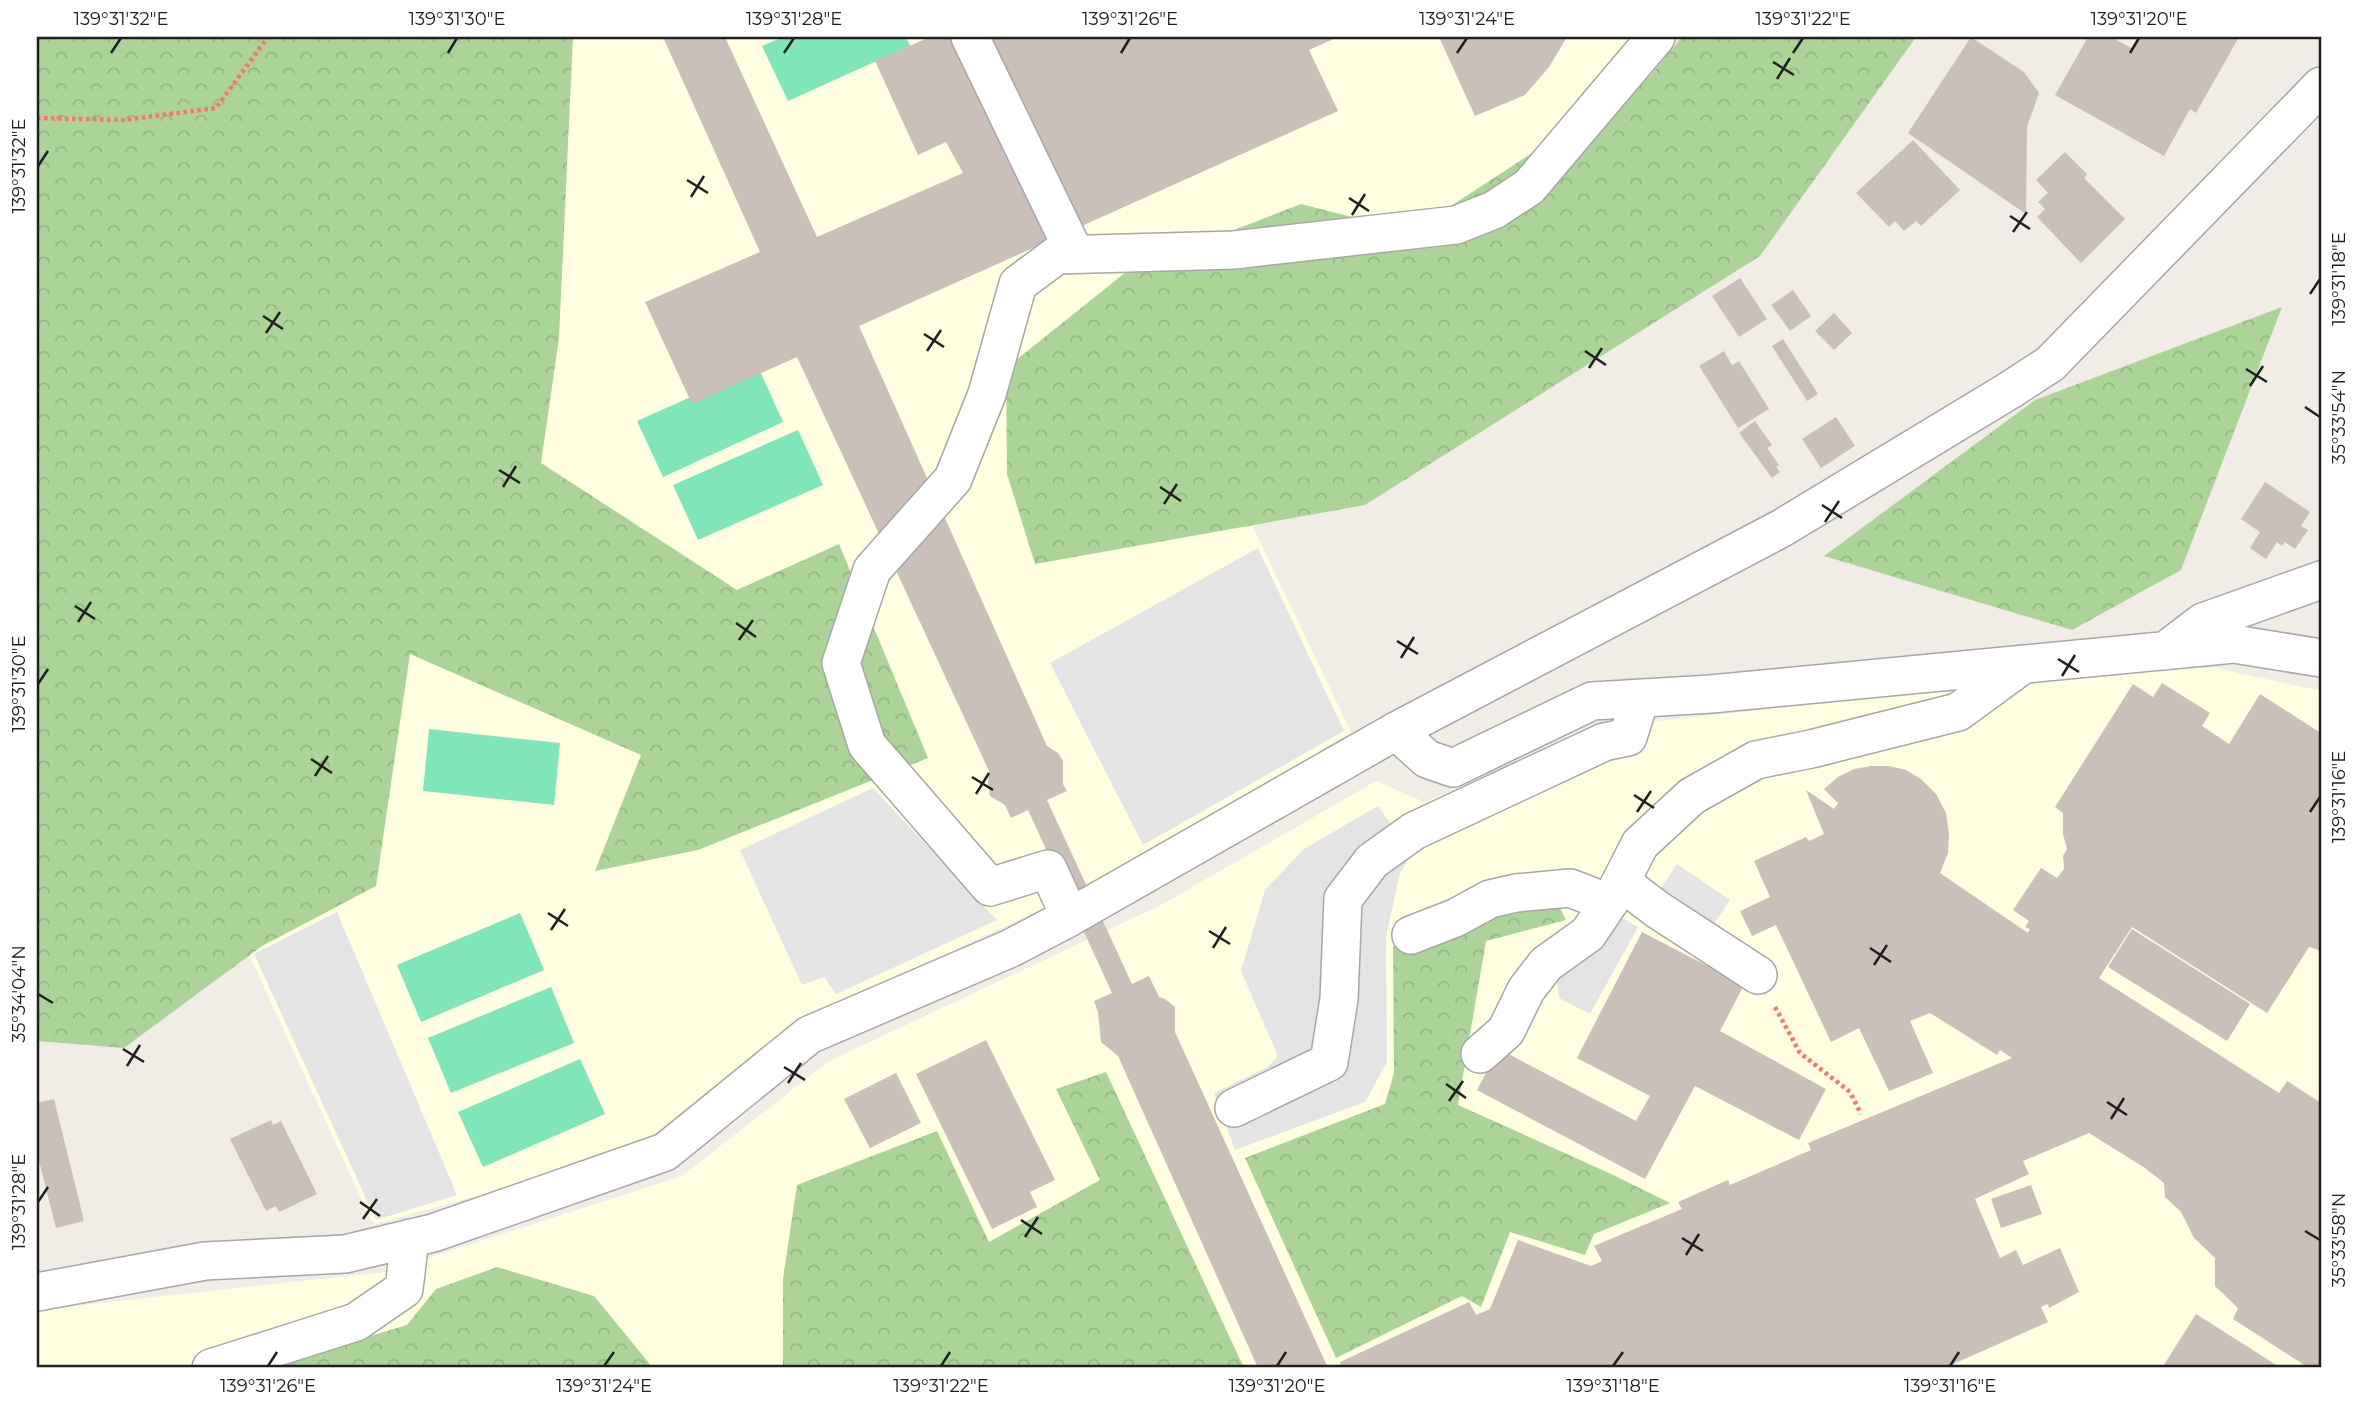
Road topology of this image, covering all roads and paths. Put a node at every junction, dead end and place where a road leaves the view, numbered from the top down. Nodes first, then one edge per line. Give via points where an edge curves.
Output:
1 (268, 37) edge
2 (971, 37) edge
3 (1656, 37) edge
4 (2321, 86) edge
5 (37, 118) edge
6 (1075, 254) junction
7 (2321, 580) edge
8 (2164, 651) junction
9 (2321, 658) edge
10 (2022, 665) junction
11 (1640, 699) junction
12 (1396, 731) junction
13 (1615, 892) junction
14 (1070, 917) junction
15 (1412, 935) dead end
16 (1758, 975) joint
17 (1480, 1054) dead end
18 (1234, 1108) dead end
19 (1861, 1114) dead end
20 (410, 1238) junction
21 (37, 1292) edge
22 (211, 1368) edge

1 - 5 path via 216,108 124,120
2 - 6 street
3 - 6 street via 1528,187 1494,210 1456,225 1234,250
4 - 12 street via 2049,363 1782,528
6 - 14 street via 1057,255 1018,284 987,394 953,480 872,570 841,663 867,746 990,887 1048,869
7 - 8 street via 2203,622
8 - 9 street via 2234,644
8 - 10 street
10 - 11 street
10 - 13 street via 1958,712 1756,760 1692,796 1640,844
11 - 12 street via 1592,701 1453,768 1427,759
11 - 18 street via 1628,737 1604,742 1414,831 1373,861 1343,899 1339,999 1329,1062
12 - 14 street
13 - 15 street via 1570,888 1516,893 1490,899
13 - 16 street via 1658,910
13 - 17 street via 1588,934 1546,964 1526,990 1506,1031
14 - 20 street via 1011,948 809,1035 665,1152
16 - 19 path via 1800,1053 1850,1093
20 - 21 street via 345,1254 205,1261
20 - 22 street via 404,1289 356,1322

